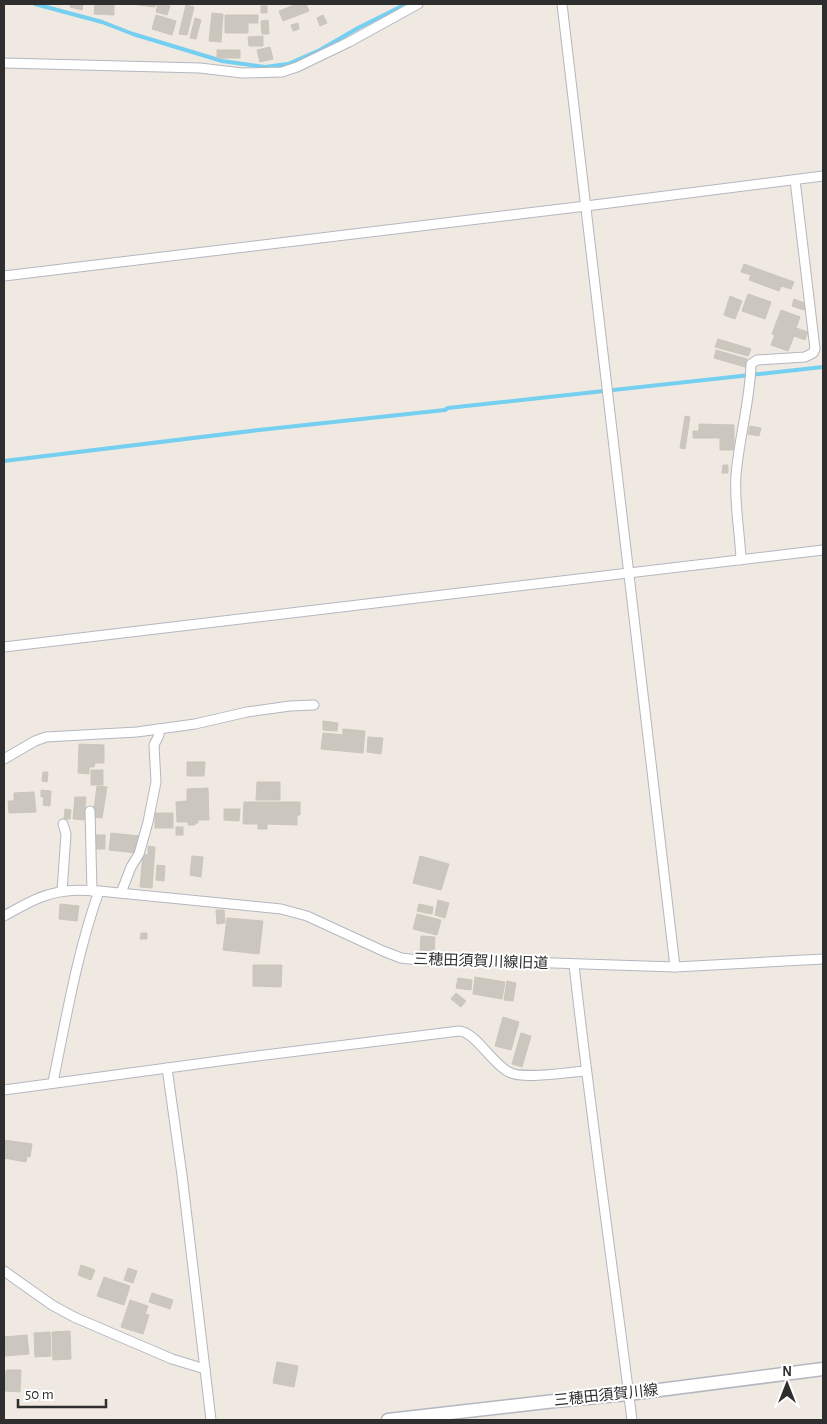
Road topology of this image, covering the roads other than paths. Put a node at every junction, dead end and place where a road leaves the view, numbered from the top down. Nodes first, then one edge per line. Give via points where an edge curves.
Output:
1 (418, 4) edge
2 (562, 4) edge
3 (4, 63) edge
4 (823, 176) edge
5 (795, 180) junction
6 (586, 206) junction
7 (4, 276) edge
8 (823, 550) edge
9 (741, 560) junction
10 (630, 573) junction
11 (4, 646) edge
12 (314, 705) dead end
13 (160, 729) junction
14 (4, 758) edge
15 (90, 811) dead end
16 (63, 824) dead end
17 (62, 891) junction
18 (95, 891) junction
19 (121, 893) junction
20 (4, 916) edge
21 (823, 959) edge
22 (574, 965) junction
23 (675, 967) junction
24 (167, 1068) junction
25 (586, 1071) junction
26 (53, 1082) junction
27 (4, 1090) edge
28 (4, 1271) edge
29 (205, 1369) junction
30 (823, 1369) edge
31 (628, 1394) junction
32 (211, 1420) edge
33 (388, 1420) edge
34 (632, 1420) edge

1 - 3 street via 349,42 282,72
2 - 6 street
4 - 5 street
5 - 6 street
5 - 9 street via 815,348 813,353 804,357 757,360 751,364 736,475
6 - 7 street
6 - 10 street
8 - 9 street
9 - 10 street
10 - 11 street
10 - 23 street
12 - 13 street via 247,712
13 - 14 street via 46,737
13 - 19 street via 154,745 156,782 148,822 141,851
15 - 18 street
16 - 17 street via 66,834
17 - 18 street, 三穂田須賀川線旧道
17 - 20 street, 三穂田須賀川線旧道 via 36,899
18 - 19 street, 三穂田須賀川線旧道
18 - 26 street
19 - 22 street, 三穂田須賀川線旧道 via 281,909 315,920 401,958
21 - 23 street, 三穂田須賀川線旧道
22 - 23 street, 三穂田須賀川線旧道
22 - 25 street
24 - 25 street via 459,1031 468,1033 511,1074 530,1076
24 - 26 street
24 - 29 street
25 - 31 street
26 - 27 street
28 - 29 street via 74,1317 172,1359
29 - 32 street
30 - 31 main road, 三穂田須賀川線
31 - 33 main road, 三穂田須賀川線
31 - 34 street

